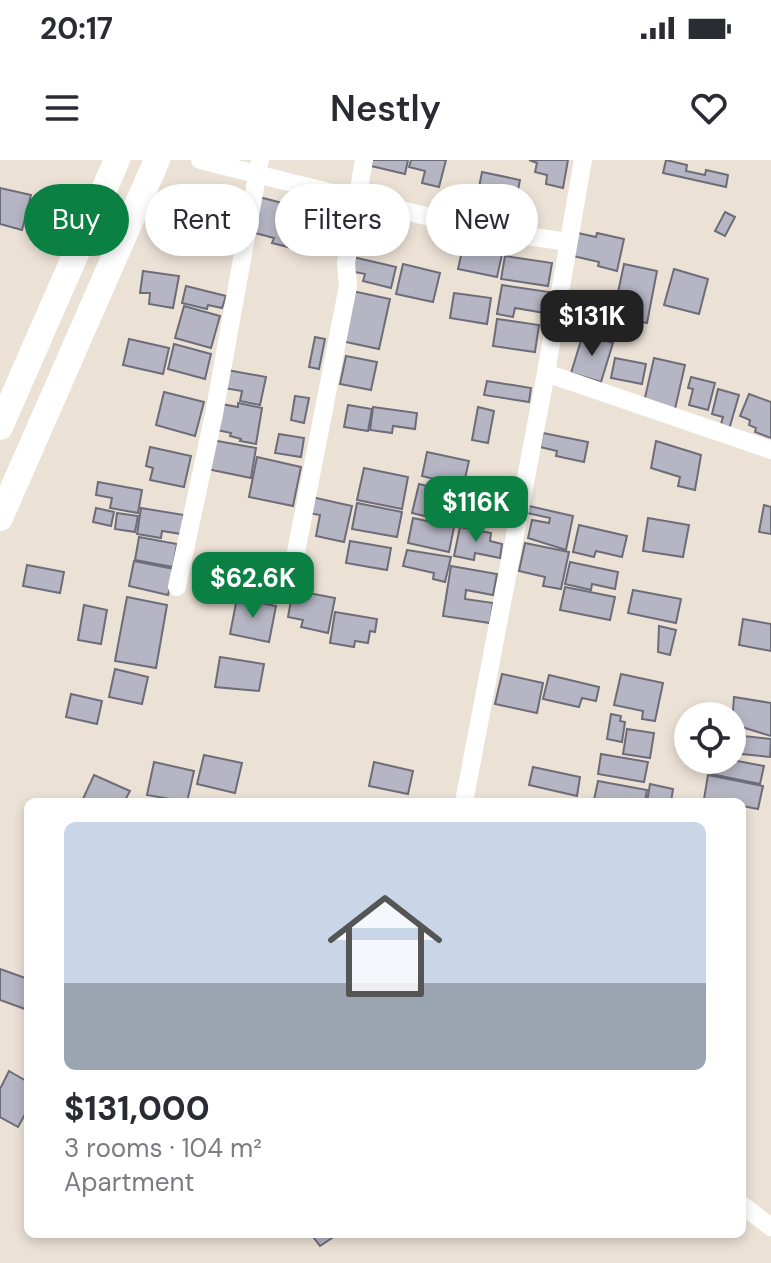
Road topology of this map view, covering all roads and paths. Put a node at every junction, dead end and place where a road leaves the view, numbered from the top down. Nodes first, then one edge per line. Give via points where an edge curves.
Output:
1 (117, 160) edge
2 (157, 160) edge
3 (200, 160) edge
4 (364, 160) edge
5 (583, 160) edge
6 (259, 168) edge
7 (308, 184) edge
8 (360, 184) edge
9 (410, 213) edge
10 (568, 242) junction
11 (347, 256) edge
12 (546, 373) junction
13 (0, 427) edge
14 (771, 450) edge
15 (0, 518) edge
16 (177, 587) dead end
17 (289, 588) dead end
18 (465, 798) edge
19 (746, 1208) edge
20 (771, 1227) edge

1 - 13 main road
2 - 15 main road
3 - 6 street
4 - 8 street
5 - 10 street
6 - 7 street
6 - 16 street
9 - 10 street
10 - 12 street
11 - 17 street via 348,286
12 - 14 street
12 - 18 street
19 - 20 street

